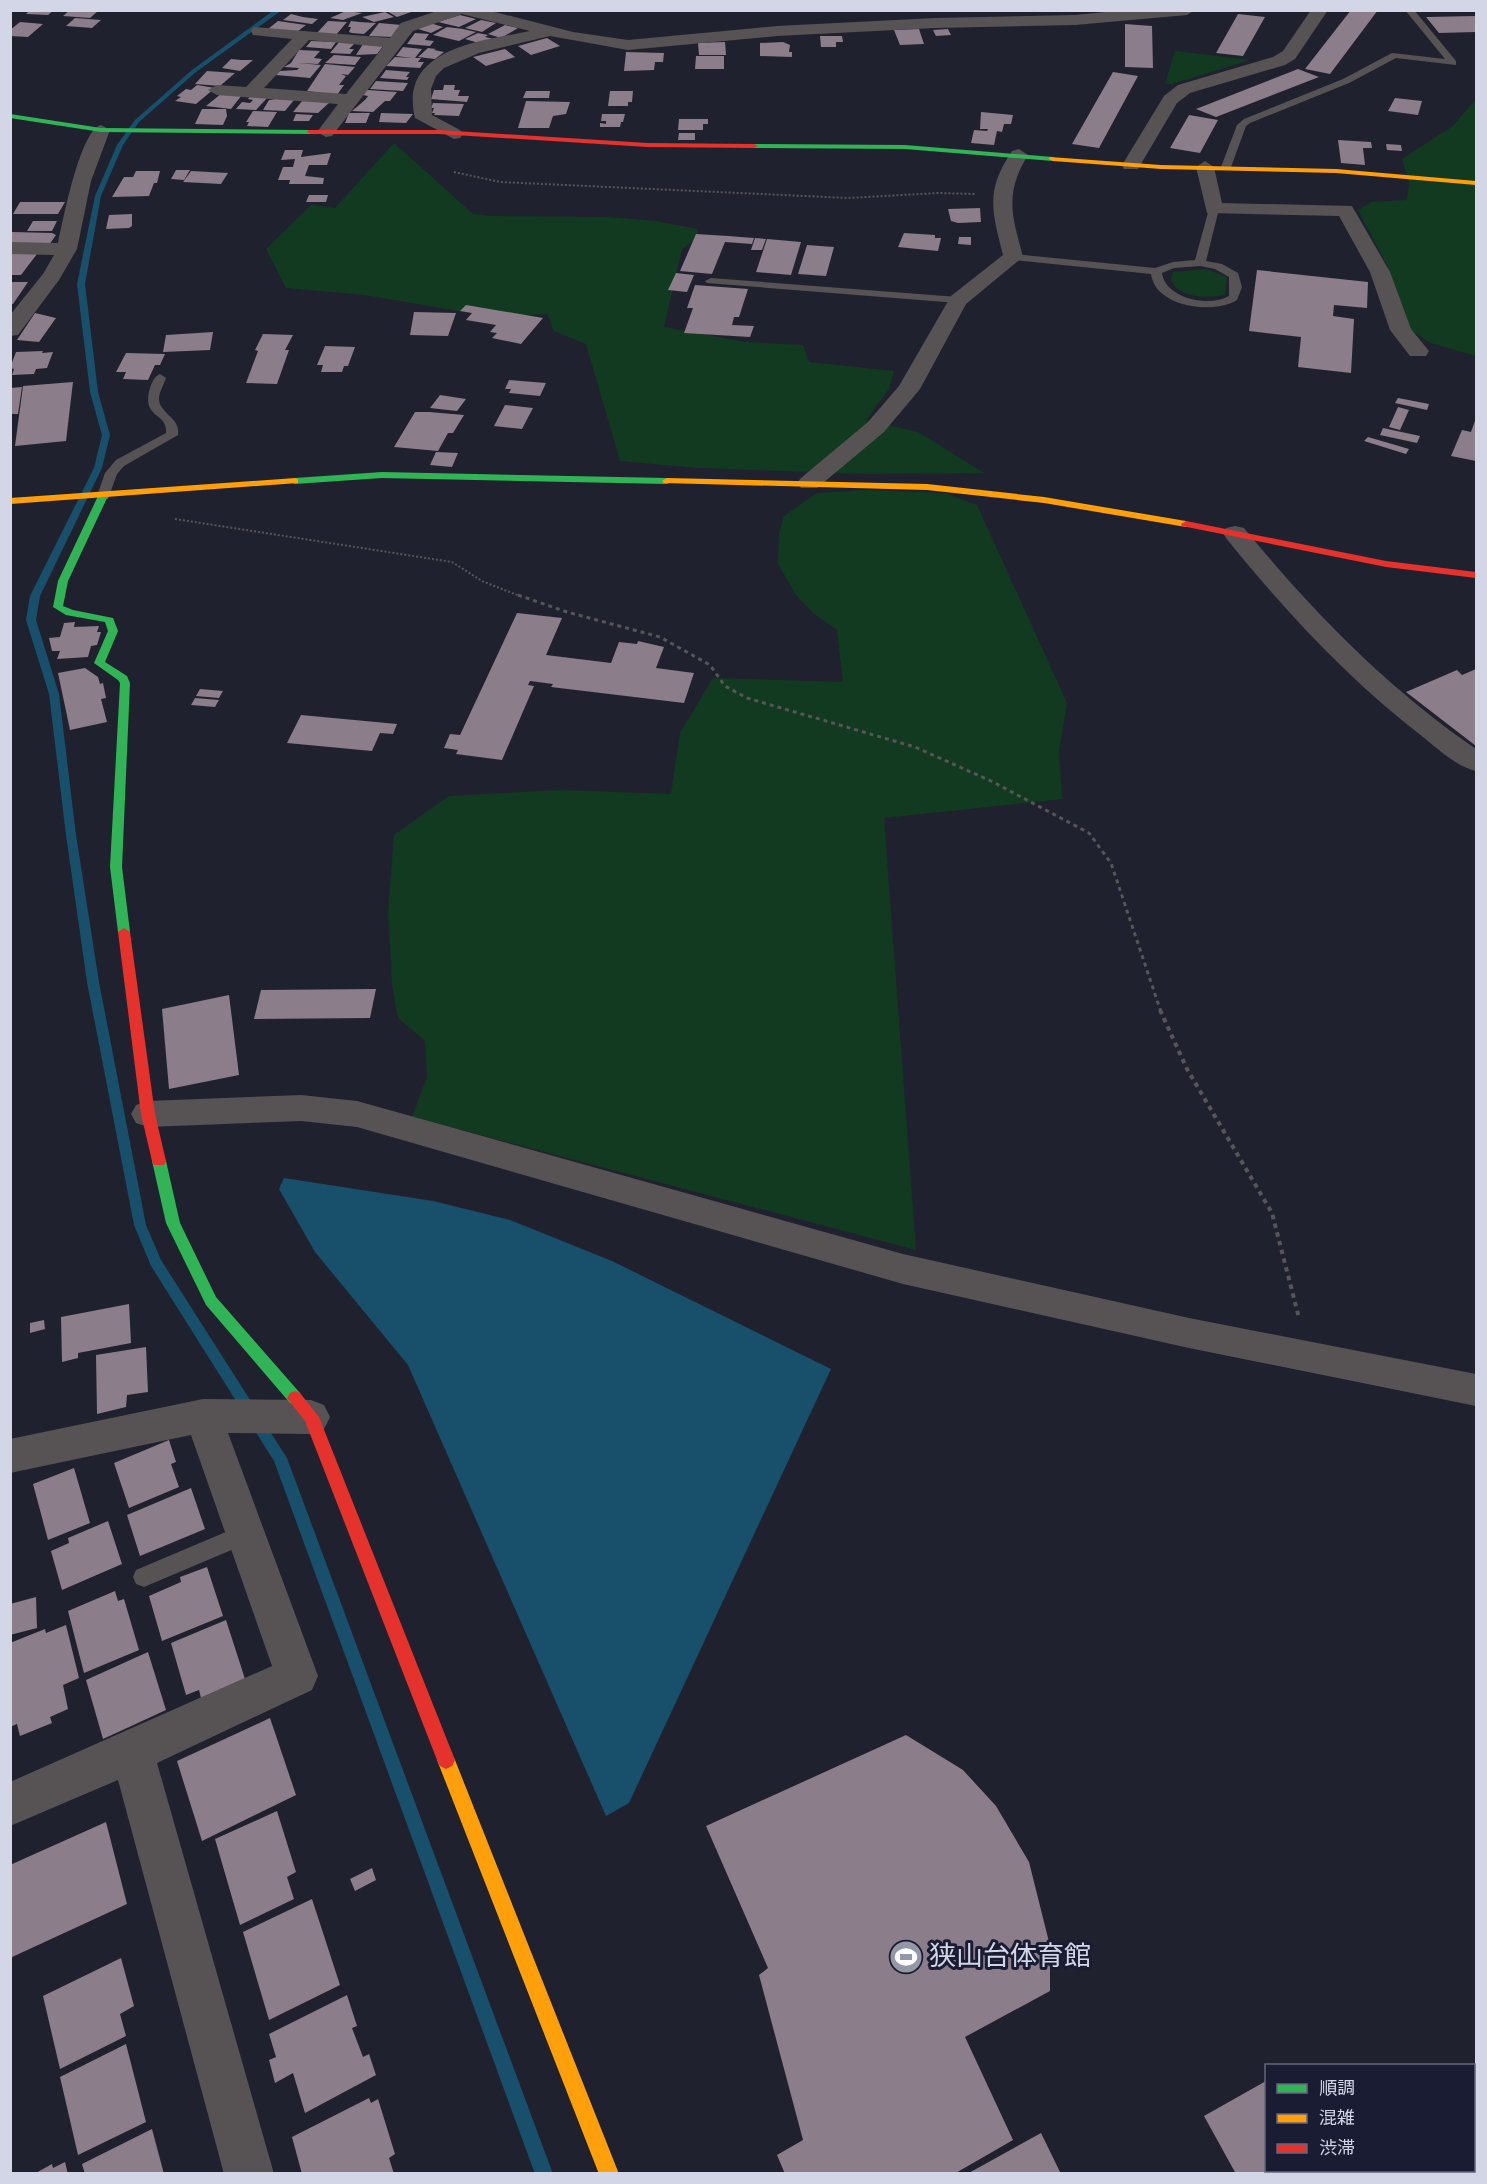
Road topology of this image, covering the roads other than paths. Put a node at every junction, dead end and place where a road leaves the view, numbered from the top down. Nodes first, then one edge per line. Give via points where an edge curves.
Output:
1 (458, 10) edge
2 (465, 10) edge
3 (1187, 10) edge
4 (1320, 10) edge
5 (1409, 10) edge
6 (259, 31) dead end
7 (552, 32) junction
8 (303, 36) junction
9 (394, 43) junction
10 (217, 90) dead end
11 (251, 92) junction
12 (350, 100) junction
13 (10, 116) edge
14 (106, 130) junction
15 (326, 132) junction
16 (454, 134) junction
17 (1019, 156) junction
18 (1131, 165) junction
19 (1205, 167) junction
20 (1226, 167) junction
21 (1476, 183) edge
22 (1215, 209) junction
23 (10, 248) edge
24 (67, 249) junction
25 (1013, 257) junction
26 (1200, 263) junction
27 (1156, 271) junction
28 (711, 280) dead end
29 (958, 300) junction
30 (10, 330) edge
31 (1418, 351) dead end
32 (160, 378) dead end
33 (809, 483) junction
34 (97, 496) junction
35 (10, 501) edge
36 (1235, 533) junction
37 (1476, 575) edge
38 (1476, 762) edge
39 (148, 1114) junction
40 (1476, 1390) edge
41 (211, 1416) junction
42 (299, 1417) junction
43 (10, 1456) edge
44 (247, 1533) junction
45 (144, 1577) dead end
46 (132, 1752) junction
47 (10, 1804) edge
48 (249, 2174) edge
49 (609, 2174) edge

1 - 9 street via 407,27
2 - 7 street
3 - 7 street via 1075,20 777,31 628,45
4 - 18 street via 1289,55 1279,61 1184,89 1170,99
5 - 20 lane via 1453,63 1395,55 1346,81 1247,121
6 - 8 street
7 - 16 street via 500,43 438,64 420,89 419,102 424,118
8 - 9 street
8 - 11 street
9 - 12 street
10 - 11 street
11 - 12 street
12 - 15 street
13 - 14 street
14 - 15 street
14 - 24 street via 82,181
15 - 16 street
16 - 17 street via 647,145 905,147
17 - 18 street
17 - 25 street via 1006,174 999,194
18 - 19 street
19 - 20 street
19 - 22 street
20 - 21 street via 1336,171
22 - 26 lane
22 - 31 street via 1345,210 1382,274 1396,325
23 - 24 street
24 - 30 street via 52,276
25 - 27 lane
25 - 29 street
26 - 27 lane
26 - 27 lane via 1218,266 1234,275 1237,283 1230,301 1178,299 1160,288
28 - 29 lane
29 - 33 street via 909,389 876,427
32 - 34 lane via 153,398 156,410 168,419 172,435 120,463
33 - 34 street via 382,475
33 - 36 street via 1012,493
34 - 35 street
34 - 39 street via 63,581 58,607 109,620 113,631 99,663 125,682 117,867
36 - 37 street via 1422,569
36 - 38 street via 1268,574 1378,688
39 - 40 street via 301,1108 357,1114 903,1269
39 - 42 street via 173,1223 211,1301
41 - 42 street
41 - 43 street
41 - 44 street
42 - 49 street
44 - 45 lane
44 - 46 street via 297,1676
46 - 47 street
46 - 48 street

